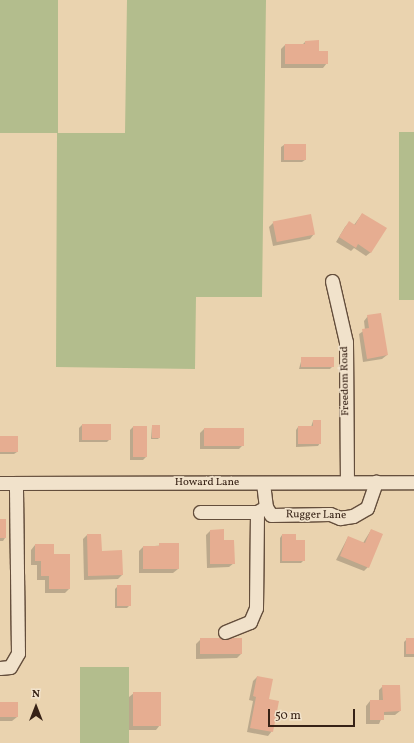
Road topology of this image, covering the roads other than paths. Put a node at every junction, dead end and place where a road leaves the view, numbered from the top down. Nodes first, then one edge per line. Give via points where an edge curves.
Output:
1 (332, 281) dead end
2 (347, 482) junction
3 (376, 482) junction
4 (414, 482) edge
5 (0, 483) edge
6 (16, 483) junction
7 (263, 483) junction
8 (261, 509) junction
9 (200, 512) dead end
10 (225, 632) dead end
11 (0, 668) edge

1 - 2 street, Freedom Road via 346,342
2 - 3 street, Howard Lane
2 - 7 street, Howard Lane
3 - 4 street, Howard Lane
3 - 8 street, Rugger Lane via 367,508 353,516 340,518 330,514 271,515
5 - 6 street, Howard Lane
6 - 7 street, Howard Lane
6 - 11 street via 18,653 10,667
7 - 8 street
8 - 9 street
8 - 10 street via 256,608 250,622

